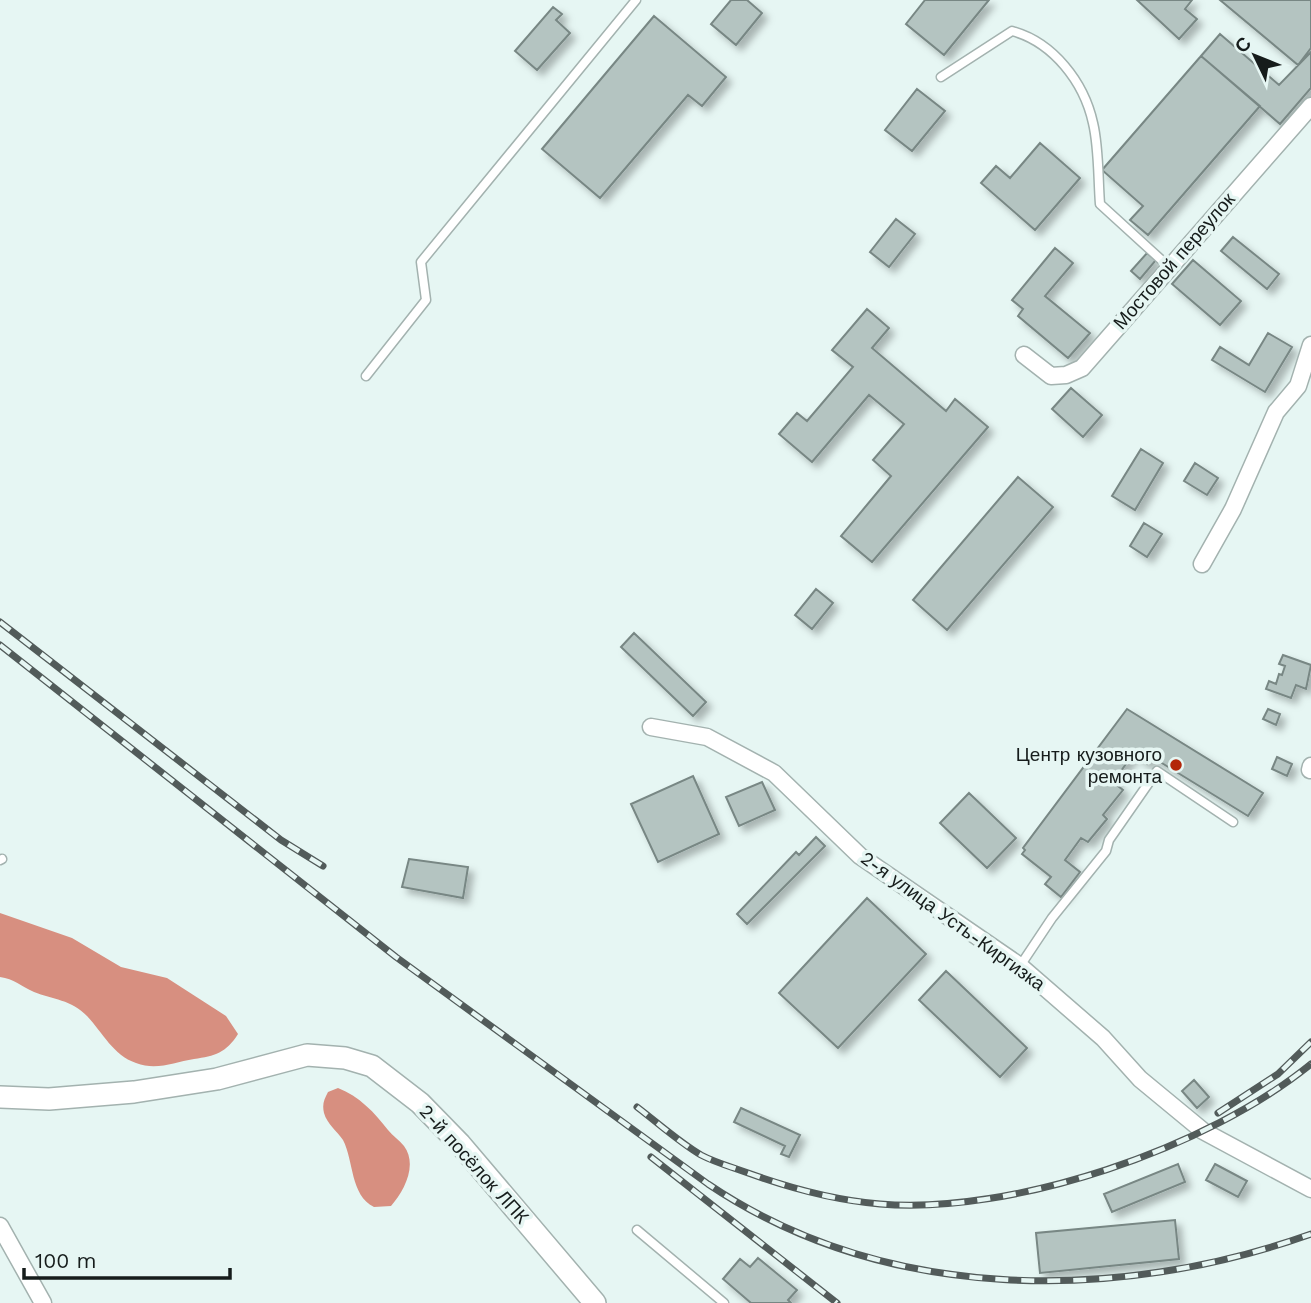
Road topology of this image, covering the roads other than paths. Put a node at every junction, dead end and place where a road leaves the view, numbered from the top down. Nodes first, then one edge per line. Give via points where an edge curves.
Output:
1 (636, 0) edge
2 (941, 77) dead end
3 (1311, 106) edge
4 (1168, 266) junction
5 (1311, 345) edge
6 (1024, 355) dead end
7 (366, 376) dead end
8 (1304, 389) edge
9 (1202, 564) dead end
10 (651, 727) dead end
11 (1233, 822) dead end
12 (1020, 966) junction
13 (0, 1097) edge
14 (1311, 1189) edge
15 (0, 1226) edge
16 (637, 1230) dead end
17 (43, 1303) edge
18 (595, 1303) edge
19 (724, 1303) edge

1 - 7 lane via 421,262 426,300
2 - 4 lane via 1012,31 1042,44 1073,76 1085,98 1094,124 1100,204
3 - 4 street, Мостовой переулок
4 - 6 street, Мостовой переулок via 1082,368 1051,376
5 - 8 street
8 - 9 street via 1276,412 1233,509
10 - 12 street, 2-я улица Усть-Киргизка via 707,737 774,773 860,856
11 - 12 lane via 1157,771 1109,839 1106,851
12 - 14 street, 2-я улица Усть-Киргизка via 1103,1038 1140,1079 1203,1131
13 - 18 street, 2-й посёлок ЛПК via 48,1099 134,1092 216,1079 307,1055 372,1066 420,1103 460,1144
15 - 17 street
16 - 19 lane

